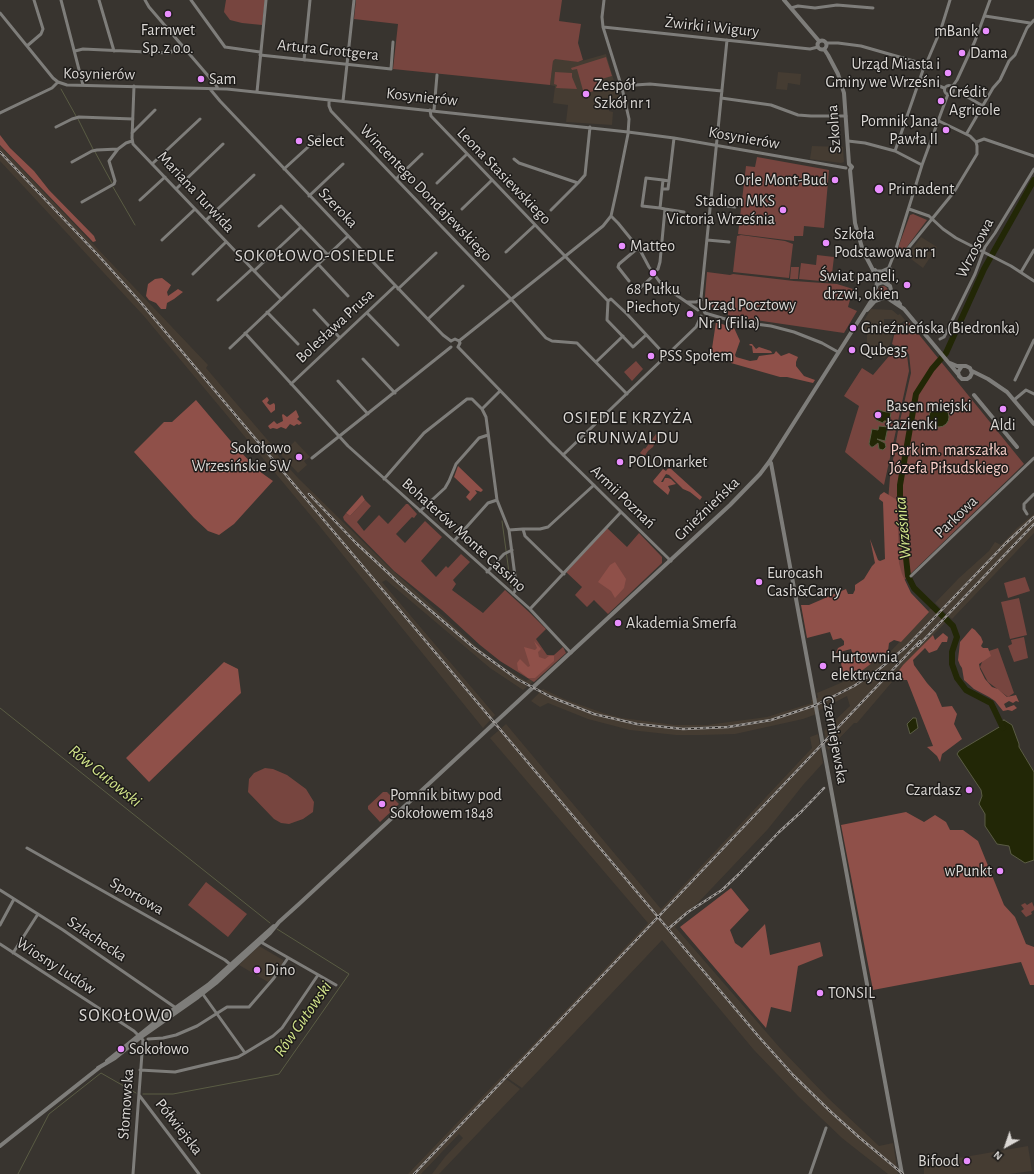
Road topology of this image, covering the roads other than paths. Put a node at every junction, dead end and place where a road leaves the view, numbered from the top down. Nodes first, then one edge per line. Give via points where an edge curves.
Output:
1 (34, 0) edge
2 (61, 0) edge
3 (99, 0) edge
4 (145, 0) edge
5 (191, 0) edge
6 (266, 0) edge
7 (310, 0) edge
8 (354, 0) edge
9 (604, 0) edge
10 (784, 0) edge
11 (950, 0) edge
12 (990, 0) edge
13 (791, 8) junction
14 (873, 8) dead end
15 (0, 13) edge
16 (985, 16) junction
17 (1034, 20) edge
18 (1030, 23) junction
19 (603, 27) junction
20 (728, 40) junction
21 (819, 41) junction
22 (393, 42) dead end
23 (826, 43) junction
24 (181, 44) junction
25 (27, 46) junction
26 (818, 47) junction
27 (824, 49) junction
28 (75, 51) junction
29 (114, 51) junction
30 (260, 54) junction
31 (304, 60) junction
32 (347, 64) junction
33 (922, 64) junction
34 (926, 64) junction
35 (923, 70) junction
36 (437, 74) dead end
37 (921, 78) junction
38 (58, 82) junction
39 (83, 85) junction
40 (134, 86) junction
41 (952, 87) junction
42 (622, 88) junction
43 (944, 88) junction
44 (210, 89) junction
45 (218, 89) junction
46 (722, 91) junction
47 (257, 92) junction
48 (948, 94) junction
49 (964, 95) dead end
50 (721, 98) junction
51 (329, 100) junction
52 (343, 101) junction
53 (983, 106) junction
54 (156, 110) dead end
55 (432, 110) junction
56 (0, 112) edge
57 (846, 116) junction
58 (133, 119) junction
59 (200, 119) dead end
60 (939, 121) junction
61 (56, 127) dead end
62 (590, 127) junction
63 (628, 132) junction
64 (967, 133) junction
65 (132, 134) junction
66 (319, 137) dead end
67 (674, 138) junction
68 (132, 141) junction
69 (848, 141) junction
70 (976, 142) junction
71 (223, 144) dead end
72 (717, 145) junction
73 (118, 149) junction
74 (895, 151) junction
75 (422, 154) dead end
76 (467, 154) junction
77 (1034, 156) edge
78 (514, 159) dead end
79 (72, 162) dead end
80 (152, 164) junction
81 (343, 164) dead end
82 (922, 165) junction
83 (848, 167) junction
84 (284, 169) junction
85 (1034, 169) edge
86 (254, 175) dead end
87 (165, 177) junction
88 (396, 179) junction
89 (492, 180) junction
90 (663, 180) junction
91 (669, 180) junction
92 (437, 183) dead end
93 (578, 183) junction
94 (176, 189) junction
95 (662, 189) junction
96 (309, 196) junction
97 (140, 200) dead end
98 (82, 202) dead end
99 (710, 204) junction
100 (735, 207) dead end
101 (660, 208) junction
102 (195, 209) junction
103 (462, 209) dead end
104 (665, 209) junction
105 (551, 210) dead end
106 (909, 210) junction
107 (684, 212) dead end
108 (610, 216) junction
109 (932, 219) junction
110 (206, 220) junction
111 (535, 225) junction
112 (259, 226) dead end
113 (300, 227) junction
114 (348, 236) junction
115 (162, 240) dead end
116 (707, 240) junction
117 (226, 242) junction
118 (729, 242) dead end
119 (638, 248) junction
120 (1034, 250) edge
121 (506, 252) dead end
122 (895, 252) junction
123 (983, 252) junction
124 (436, 253) dead end
125 (328, 255) junction
126 (565, 256) junction
127 (318, 264) junction
128 (871, 265) junction
129 (889, 267) junction
130 (253, 270) junction
131 (876, 271) junction
132 (1021, 272) junction
133 (193, 274) dead end
134 (654, 274) junction
135 (629, 281) dead end
136 (1034, 281) edge
137 (883, 282) junction
138 (877, 284) junction
139 (888, 284) junction
140 (463, 286) dead end
141 (397, 287) junction
142 (638, 290) dead end
143 (875, 292) junction
144 (890, 293) junction
145 (348, 296) dead end
146 (884, 298) junction
147 (281, 299) junction
148 (511, 299) junction
149 (218, 300) dead end
150 (701, 300) junction
151 (608, 301) junction
152 (687, 302) junction
153 (902, 308) junction
154 (699, 309) junction
155 (314, 310) dead end
156 (267, 312) junction
157 (367, 313) junction
158 (705, 313) junction
159 (861, 315) junction
160 (701, 316) junction
161 (428, 319) junction
162 (245, 333) junction
163 (646, 335) junction
164 (623, 336) junction
165 (340, 338) junction
166 (940, 339) dead end
167 (1034, 340) edge
168 (451, 341) junction
169 (459, 341) junction
170 (298, 344) dead end
171 (398, 345) dead end
172 (452, 347) junction
173 (458, 347) junction
174 (230, 348) dead end
175 (838, 352) junction
176 (666, 356) junction
177 (364, 359) dead end
178 (946, 360) junction
179 (596, 362) junction
180 (962, 366) junction
181 (972, 371) junction
182 (958, 374) junction
183 (970, 377) junction
184 (985, 378) junction
185 (1015, 380) dead end
186 (338, 381) dead end
187 (291, 384) junction
188 (500, 391) junction
189 (395, 393) junction
190 (627, 394) junction
191 (1034, 394) edge
192 (974, 395) dead end
193 (1014, 400) junction
194 (482, 409) junction
195 (368, 414) junction
196 (1034, 424) edge
197 (488, 435) junction
198 (340, 436) junction
199 (1017, 447) dead end
200 (563, 455) junction
201 (312, 458) dead end
202 (1034, 458) edge
203 (769, 462) junction
204 (384, 479) junction
205 (594, 485) junction
206 (1034, 494) edge
207 (496, 500) junction
208 (420, 511) junction
209 (621, 512) junction
210 (1027, 514) dead end
211 (509, 530) junction
212 (523, 530) junction
213 (454, 542) junction
214 (512, 550) junction
215 (671, 561) junction
216 (487, 572) junction
217 (564, 574) junction
218 (911, 576) dead end
219 (513, 594) junction
220 (530, 609) junction
221 (571, 653) junction
222 (27, 848) dead end
223 (0, 890) edge
224 (14, 899) junction
225 (38, 914) junction
226 (0, 925) edge
227 (259, 941) junction
228 (0, 944) edge
229 (14, 953) junction
230 (288, 958) junction
231 (231, 966) junction
232 (318, 975) junction
233 (336, 985) dead end
234 (202, 992) junction
235 (177, 1009) junction
236 (217, 1013) junction
237 (140, 1036) junction
238 (148, 1039) dead end
239 (245, 1053) junction
240 (140, 1070) junction
241 (139, 1095) junction
242 (826, 1128) dead end
243 (0, 1146) edge
244 (133, 1174) edge
245 (199, 1174) edge
246 (810, 1174) edge
247 (902, 1174) edge

1 - 25 street via 43,29
2 - 28 street
3 - 29 street
4 - 24 street
5 - 30 street, Artura Grottgera via 225,47
6 - 30 street
7 - 31 street
8 - 32 street
9 - 19 street
10 - 13 street
11 - 34 street
12 - 16 street
13 - 14 street via 837,5
13 - 21 street
15 - 25 street
16 - 18 street
16 - 41 street
17 - 18 street
18 - 53 street via 1014,56
19 - 20 street, Żwirki i Wigury
19 - 42 street
20 - 26 street, Żwirki i Wigury via 810,49
20 - 46 street
21 - 23 street
21 - 26 street
22 - 32 street, Artura Grottgera via 390,69
23 - 27 street
23 - 33 street via 861,46
24 - 29 street via 168,53
24 - 45 street
25 - 38 street
26 - 27 street
27 - 57 street, Szkolna via 841,82
28 - 29 street
28 - 39 street
30 - 31 street, Artura Grottgera
30 - 47 street
31 - 32 street, Artura Grottgera
32 - 52 street
33 - 34 street
33 - 35 street
34 - 35 street
35 - 37 street
36 - 55 street
37 - 43 street
37 - 74 street
38 - 39 street, Kosynierów
38 - 56 street, Kosynierów via 52,88
39 - 40 street, Kosynierów
40 - 44 street, Kosynierów
40 - 58 street
41 - 43 street via 947,85
41 - 48 street via 953,92
42 - 46 street via 650,84
42 - 63 street via 628,114
43 - 48 street
44 - 45 street, Kosynierów
44 - 84 street, Szeroka
45 - 47 street, Kosynierów
46 - 50 street
47 - 51 street, Kosynierów
48 - 60 street
49 - 53 street
50 - 57 street via 771,105 798,115
50 - 72 street
51 - 52 street, Kosynierów
51 - 88 street, Wincentego Dondajewskiego via 331,111
52 - 55 street, Kosynierów
53 - 64 street
54 - 65 street
55 - 62 street, Kosynierów
55 - 76 street, Leona Stasiewskiego via 431,116
57 - 69 street, Szkolna
58 - 61 street via 79,117
58 - 65 street
59 - 80 street
60 - 64 street
60 - 82 street
62 - 63 street, Kosynierów
62 - 93 street via 586,172
63 - 67 street, Kosynierów
63 - 108 street via 615,203
64 - 70 street
65 - 68 street
66 - 84 street
67 - 72 street, Kosynierów
67 - 91 street
68 - 73 street via 126,142
68 - 80 street, Mariana Turwida
69 - 74 street
69 - 83 street, Szkolna
70 - 77 street via 984,139
70 - 109 street via 978,150 975,158 954,192
71 - 94 street
72 - 83 street, Kosynierów
72 - 99 street
73 - 79 street via 92,151
73 - 98 street via 109,161 114,184
74 - 82 street
75 - 88 street
76 - 89 street, Leona Stasiewskiego
76 - 92 street
78 - 93 street
80 - 87 street, Mariana Turwida
81 - 96 street
82 - 106 street
83 - 128 street, Szkolna via 855,223 863,251
84 - 96 street, Szeroka
85 - 123 street, Wrzosowa
86 - 110 street
87 - 94 street, Mariana Turwida
87 - 97 street
88 - 148 street, Wincentego Dondajewskiego
89 - 103 street
89 - 111 street, Leona Stasiewskiego
90 - 91 street
90 - 95 street
90 - 101 street via 646,178 642,206
91 - 95 street via 668,189
93 - 105 street
94 - 102 street, Mariana Turwida
95 - 101 street
96 - 114 street, Szeroka
99 - 100 street
99 - 116 street
101 - 104 street
102 - 110 street, Mariana Turwida
102 - 115 street
104 - 107 street
104 - 134 street via 660,262
106 - 109 street
106 - 122 street
108 - 119 street
108 - 126 street via 603,226
109 - 122 street via 904,253
109 - 123 street via 952,236
110 - 117 street, Mariana Turwida
111 - 121 street
111 - 126 street, Leona Stasiewskiego
112 - 113 street via 281,206
113 - 125 street
113 - 130 street
114 - 125 street
114 - 141 street, Szeroka
116 - 118 street
116 - 150 street
117 - 130 street, Mariana Turwida
117 - 133 street
119 - 134 street
119 - 135 street via 618,267
120 - 132 street
122 - 129 street
123 - 132 street
123 - 166 street, Wrzosowa via 944,337
124 - 141 street, Bolesława Prusa
125 - 127 street
126 - 148 street
126 - 151 street, Leona Stasiewskiego
127 - 145 street
127 - 147 street
128 - 131 street, Szkolna
128 - 138 street, Szkolna
129 - 131 street
129 - 137 street
129 - 139 street
130 - 147 street, Mariana Turwida
130 - 149 street
131 - 137 street, Szkolna
132 - 136 street
134 - 142 street
134 - 152 street via 668,289
137 - 138 street
137 - 139 street
138 - 143 street
139 - 144 street
140 - 161 street
141 - 157 street, Bolesława Prusa
141 - 161 street, Szeroka
143 - 146 street
143 - 159 street, Gnieźnieńska
144 - 146 street
144 - 153 street
146 - 153 street
146 - 159 street, Gnieźnieńska via 876,301
147 - 156 street
148 - 169 street
148 - 179 street, Wincentego Dondajewskiego via 546,338 552,341 577,343
150 - 152 street
150 - 154 street
151 - 163 street, Leona Stasiewskiego via 611,299
151 - 164 street via 607,320
152 - 154 street
153 - 178 street
154 - 158 street
154 - 160 street via 698,314
155 - 165 street
156 - 162 street
156 - 170 street
157 - 165 street, Bolesława Prusa
157 - 171 street
158 - 160 street
158 - 175 street via 732,321 794,332
159 - 175 street, Gnieźnieńska
160 - 176 street via 696,327
161 - 168 street, Szeroka
162 - 174 street
162 - 187 street, Bohaterów Monte Cassino
163 - 164 street via 633,347
163 - 176 street
164 - 179 street
165 - 187 street, Bolesława Prusa
167 - 185 street
168 - 169 street
168 - 172 street
169 - 173 street
172 - 173 street
172 - 189 street
173 - 188 street, Armii Poznań
175 - 203 street, Gnieźnieńska
176 - 190 street
177 - 189 street
178 - 180 street
178 - 182 street
179 - 190 street, Wincentego Dondajewskiego
180 - 181 street via 968,366
180 - 182 street
181 - 183 street
181 - 184 street
182 - 183 street via 962,379
183 - 184 street
184 - 193 street
186 - 195 street
187 - 198 street, Bohaterów Monte Cassino
188 - 194 street
188 - 200 street, Armii Poznań
189 - 195 street
190 - 200 street
191 - 193 street via 1026,390
192 - 199 street
193 - 196 street
194 - 197 street via 486,417
194 - 204 street via 472,399 467,399 424,433
195 - 198 street
197 - 207 street
197 - 208 street via 478,438 456,464 445,488
198 - 201 street
198 - 204 street, Bohaterów Monte Cassino
200 - 205 street, Armii Poznań
202 - 218 street, Parkowa
203 - 215 street, Gnieźnieńska via 730,505
203 - 247 street, Czerniejewska via 775,481
204 - 208 street, Bohaterów Monte Cassino
205 - 209 street, Armii Poznań
205 - 212 street via 548,527
206 - 210 street via 1024,504
207 - 211 street
207 - 213 street via 488,503
208 - 213 street, Bohaterów Monte Cassino
209 - 215 street, Armii Poznań
209 - 217 street
211 - 212 street
211 - 214 street
212 - 217 street via 525,536
213 - 216 street, Bohaterów Monte Cassino
214 - 216 street via 501,557
214 - 219 street via 516,587
215 - 221 street, Gnieźnieńska
216 - 219 street, Bohaterów Monte Cassino
217 - 220 street
219 - 220 street, Bohaterów Monte Cassino
220 - 221 street, Bohaterów Monte Cassino
221 - 227 street, Gnieźnieńska
222 - 231 street, Sportowa via 225,960
223 - 224 street, Szlachecka
224 - 225 street, Szlachecka
224 - 226 street, Wiosny Ludów
225 - 229 street
225 - 235 street, Szlachecka
227 - 230 street
227 - 231 street, Gnieźnieńska
228 - 229 street, Wiosny Ludów
229 - 237 street, Wiosny Ludów
230 - 232 street
230 - 236 street via 249,1007 226,1007
231 - 234 street, Gnieźnieńska
232 - 233 street
232 - 239 street via 282,1028
234 - 235 street, Gnieźnieńska
234 - 236 street
235 - 237 street, Gnieźnieńska
236 - 238 street via 176,1035
236 - 239 street
237 - 240 street, Słomowska via 143,1040
237 - 243 street, Gnieźnieńska
239 - 240 street via 238,1057 175,1072
240 - 241 street, Słomowska
241 - 244 street, Słomowska
241 - 245 street, Półwiejska
242 - 246 street

